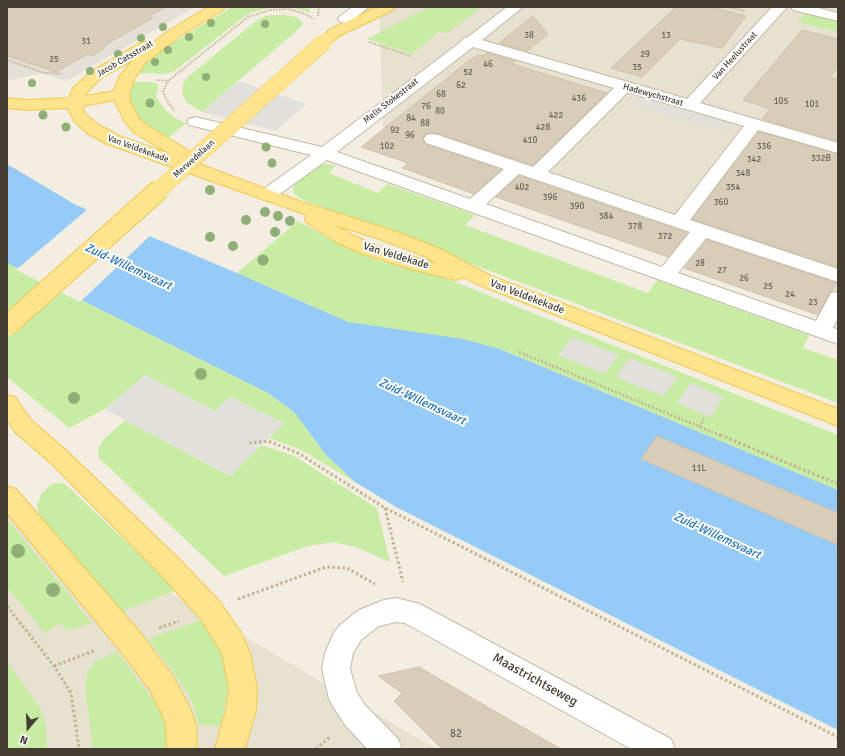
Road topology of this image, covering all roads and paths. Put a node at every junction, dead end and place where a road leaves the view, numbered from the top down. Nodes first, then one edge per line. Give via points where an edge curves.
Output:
1 (218, 7) edge
2 (362, 7) edge
3 (516, 7) edge
4 (780, 7) edge
5 (798, 7) edge
6 (388, 8) edge
7 (347, 13) edge
8 (838, 17) edge
9 (317, 21) dead end
10 (175, 33) junction
11 (329, 38) junction
12 (469, 41) junction
13 (367, 42) dead end
14 (388, 49) dead end
15 (7, 60) edge
16 (66, 73) dead end
17 (625, 86) junction
18 (7, 90) edge
19 (122, 94) junction
20 (77, 97) junction
21 (7, 103) edge
22 (690, 105) junction
23 (195, 122) joint
24 (754, 124) junction
25 (432, 139) dead end
26 (838, 148) edge
27 (325, 153) junction
28 (516, 168) junction
29 (536, 174) junction
30 (216, 176) junction
31 (267, 195) junction
32 (293, 205) joint
33 (473, 206) junction
34 (679, 222) junction
35 (702, 230) junction
36 (666, 275) junction
37 (838, 276) edge
38 (484, 280) joint
39 (838, 298) edge
40 (7, 326) edge
41 (830, 334) edge
42 (519, 352) dead end
43 (7, 403) edge
44 (704, 418) dead end
45 (838, 418) edge
46 (700, 427) junction
47 (249, 443) dead end
48 (838, 484) edge
49 (7, 496) edge
50 (385, 508) junction
51 (7, 606) edge
52 (410, 612) junction
53 (838, 737) edge
54 (79, 749) edge
55 (182, 749) edge
56 (230, 749) edge
57 (386, 749) edge
58 (660, 749) edge

1 - 10 main road, Jacob Catsstraat
2 - 7 street
3 - 12 street, Melis Stokestraat
4 - 22 street, Van Heelustraat
5 - 8 street
6 - 11 main road, Merwedelaan
7 - 11 main road
9 - 23 path via 303,13 288,9 255,14 168,81 163,91 167,101 178,113
10 - 19 main road, Jacob Catsstraat via 140,60 127,77
10 - 20 main road, Jacob Catsstraat via 142,47 97,74
11 - 40 main road, Merwedelaan, bridge
12 - 17 street, Hadewychstraat
12 - 27 street, Melis Stokestraat
13 - 14 path
15 - 16 path via 44,73
17 - 22 street, Hadewychstraat
17 - 29 street
18 - 20 main road
19 - 20 main road
19 - 30 main road, Van Veldekekade via 129,116 139,128
20 - 21 main road via 37,105
20 - 30 main road, Van Veldekekade via 76,111 86,124 113,140
22 - 24 street, Hadewychstraat
23 - 27 street
24 - 26 street, Hadewychstraat
24 - 34 street
25 - 28 street
27 - 31 street, Melis Stokestraat
27 - 33 street
28 - 29 street
28 - 33 street
29 - 34 street
30 - 31 main road, Van Veldekekade
31 - 32 main road, Van Veldekekade
32 - 38 main road, Van Veldekade via 345,239 370,250 418,265
33 - 36 street
34 - 35 street
35 - 36 street
35 - 37 street
36 - 41 street
38 - 45 main road, Van Veldekekade
39 - 41 street
42 - 46 path
43 - 56 main road via 23,426 61,459 171,568 210,610 226,634 236,653 243,688
44 - 46 path
46 - 48 path
47 - 50 path via 268,441 298,453
49 - 55 main road via 128,639 160,681 177,713 181,726
50 - 52 path
50 - 53 path
51 - 54 path via 72,693
52 - 57 street via 384,612 358,626 344,641 336,669 344,699
52 - 58 street, Maastrichtseweg

